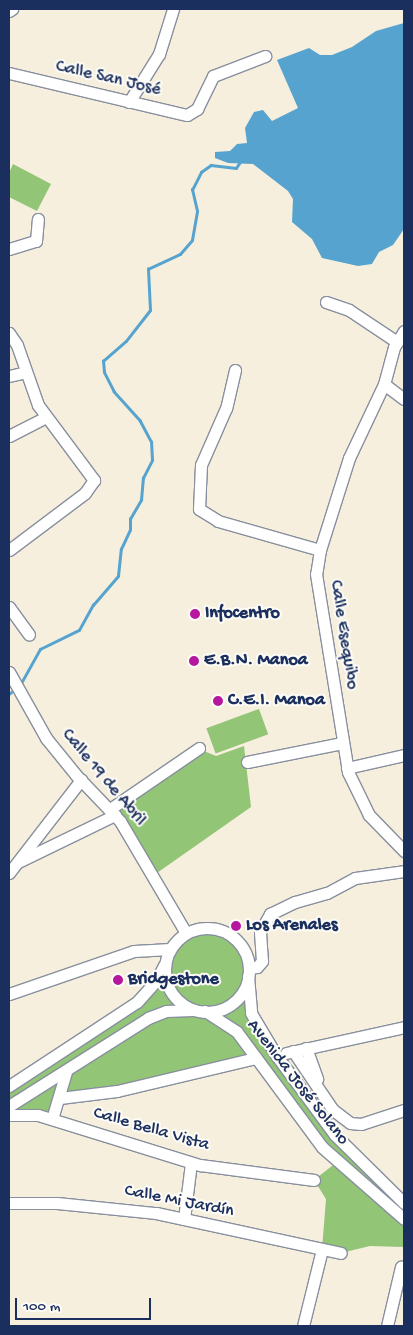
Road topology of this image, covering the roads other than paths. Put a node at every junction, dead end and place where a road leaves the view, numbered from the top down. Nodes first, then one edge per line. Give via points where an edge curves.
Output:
1 (12, 9) edge
2 (173, 9) edge
3 (9, 12) edge
4 (265, 56) dead end
5 (9, 73) edge
6 (129, 102) junction
7 (38, 219) dead end
8 (9, 249) edge
9 (326, 302) dead end
10 (404, 331) edge
11 (9, 333) edge
12 (397, 342) junction
13 (235, 370) dead end
14 (26, 372) junction
15 (9, 376) edge
16 (384, 384) junction
17 (404, 399) edge
18 (46, 417) junction
19 (9, 436) edge
20 (9, 550) edge
21 (320, 550) junction
22 (9, 607) edge
23 (29, 635) dead end
24 (11, 676) edge
25 (342, 743) junction
26 (199, 748) dead end
27 (404, 755) edge
28 (247, 762) dead end
29 (347, 768) junction
30 (81, 780) junction
31 (112, 812) junction
32 (404, 851) edge
33 (17, 862) junction
34 (404, 871) edge
35 (9, 873) edge
36 (186, 933) junction
37 (170, 949) junction
38 (165, 963) junction
39 (249, 972) junction
40 (9, 994) edge
41 (201, 1011) junction
42 (404, 1027) edge
43 (306, 1048) junction
44 (293, 1051) junction
45 (276, 1055) junction
46 (256, 1058) junction
47 (66, 1072) junction
48 (9, 1086) edge
49 (321, 1093) junction
50 (60, 1098) junction
51 (9, 1106) edge
52 (404, 1110) edge
53 (9, 1115) edge
54 (52, 1119) junction
55 (191, 1163) junction
56 (314, 1180) dead end
57 (9, 1203) edge
58 (404, 1203) edge
59 (184, 1219) junction
60 (404, 1219) edge
61 (322, 1249) junction
62 (341, 1253) dead end
63 (400, 1267) dead end
64 (303, 1326) edge
65 (387, 1326) edge

1 - 3 street
2 - 6 street via 158,54
4 - 6 street, Calle San José via 213,76 197,110 187,115
5 - 6 street, Calle San José
7 - 8 street via 36,241
9 - 12 street via 349,310
10 - 12 street, Calle Esequibo
11 - 14 street
12 - 16 street, Calle Esequibo
13 - 21 street via 226,408 201,465 199,509 218,522
14 - 15 street
14 - 18 street via 33,396
16 - 17 street
16 - 21 street, Calle Esequibo via 355,440
18 - 19 street
18 - 20 street via 90,473 93,483 64,510
21 - 25 street, Calle Esequibo via 316,574 319,603
22 - 23 street
24 - 30 street, Calle 19 de Abril via 46,738
25 - 28 street
25 - 29 street, Calle Esequibo
26 - 31 street
27 - 29 street
29 - 32 street, Calle Esequibo via 369,815
30 - 31 street, Calle 19 de Abril
30 - 33 street
31 - 33 street
31 - 36 street, Calle 19 de Abril
33 - 35 street
34 - 39 street via 355,878 327,893 295,902 270,914 260,932 262,961
36 - 37 street
36 - 39 street via 201,928 224,931 241,946
37 - 38 street
37 - 40 street via 134,951
38 - 41 street via 166,979 172,993 183,1004
38 - 48 street via 156,982 137,1002
39 - 41 street via 243,990 234,1002 220,1009
39 - 45 street, Avenida José Solano via 251,1013
41 - 46 street, Avenida José Solano via 232,1028
41 - 47 street via 178,1009 148,1018
42 - 43 street
43 - 44 street
43 - 49 street
44 - 45 street
44 - 49 street
45 - 58 street, Avenida José Solano via 335,1135
46 - 50 street via 117,1091
46 - 60 street, Avenida José Solano via 322,1147
47 - 50 street
47 - 51 street
49 - 52 street via 337,1115 354,1124
50 - 54 street
53 - 54 street, Calle Bella Vista via 38,1115
54 - 55 street, Calle Bella Vista
55 - 56 street, Calle Bella Vista
55 - 59 street
57 - 59 street, Calle Mi Jardín via 110,1207
59 - 61 street, Calle Mi Jardín
61 - 62 street, Calle Mi Jardín
61 - 64 street
63 - 65 street

